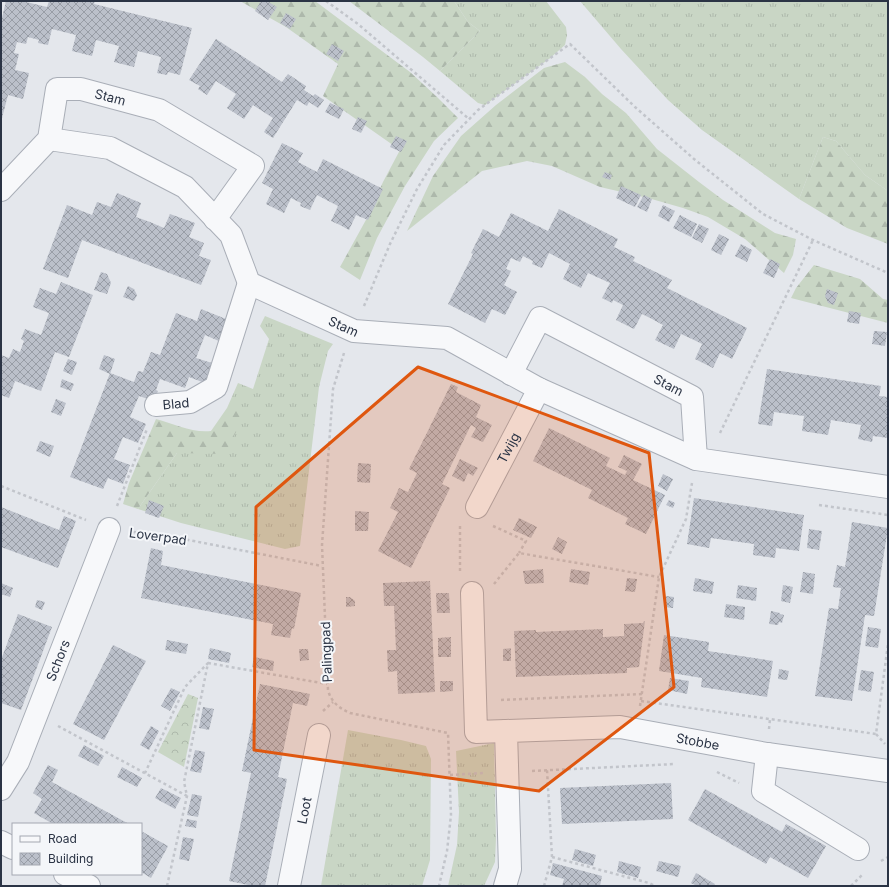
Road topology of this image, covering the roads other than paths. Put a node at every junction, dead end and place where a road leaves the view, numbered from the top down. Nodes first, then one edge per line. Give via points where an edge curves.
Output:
1 (49, 139) junction
2 (2, 187) edge
3 (215, 218) junction
4 (249, 283) junction
5 (511, 374) junction
6 (539, 389) junction
7 (156, 405) road end
8 (701, 460) junction
9 (888, 487) edge
10 (477, 507) road end
11 (109, 529) road end
12 (472, 593) road end
13 (506, 731) junction
14 (319, 735) dead end
15 (767, 754) junction
16 (888, 771) edge
17 (1, 789) edge
18 (1, 842) edge
19 (12, 848) edge
20 (858, 849) dead end
21 (66, 875) edge
22 (89, 886) edge
23 (289, 886) edge
24 (505, 886) edge

1 - 2 street
1 - 3 street via 110,148 185,188
1 - 3 street, Stam via 57,89 81,89 159,110 253,166
3 - 4 street via 231,235
4 - 5 street, Stam via 354,331 447,338
4 - 7 street, Blad via 216,387 190,402
5 - 6 street, Stam
5 - 8 street, Stam via 540,318 692,397
6 - 8 street, Stam
6 - 10 street, Twijg
8 - 9 street, Stam
11 - 17 street, Schors via 18,762
12 - 13 street, Stobbe via 476,732
13 - 15 street, Stobbe via 620,728
13 - 24 street via 510,869
14 - 23 street, Loot
15 - 16 street, Stobbe
15 - 20 street via 763,791
18 - 19 street
21 - 22 street

